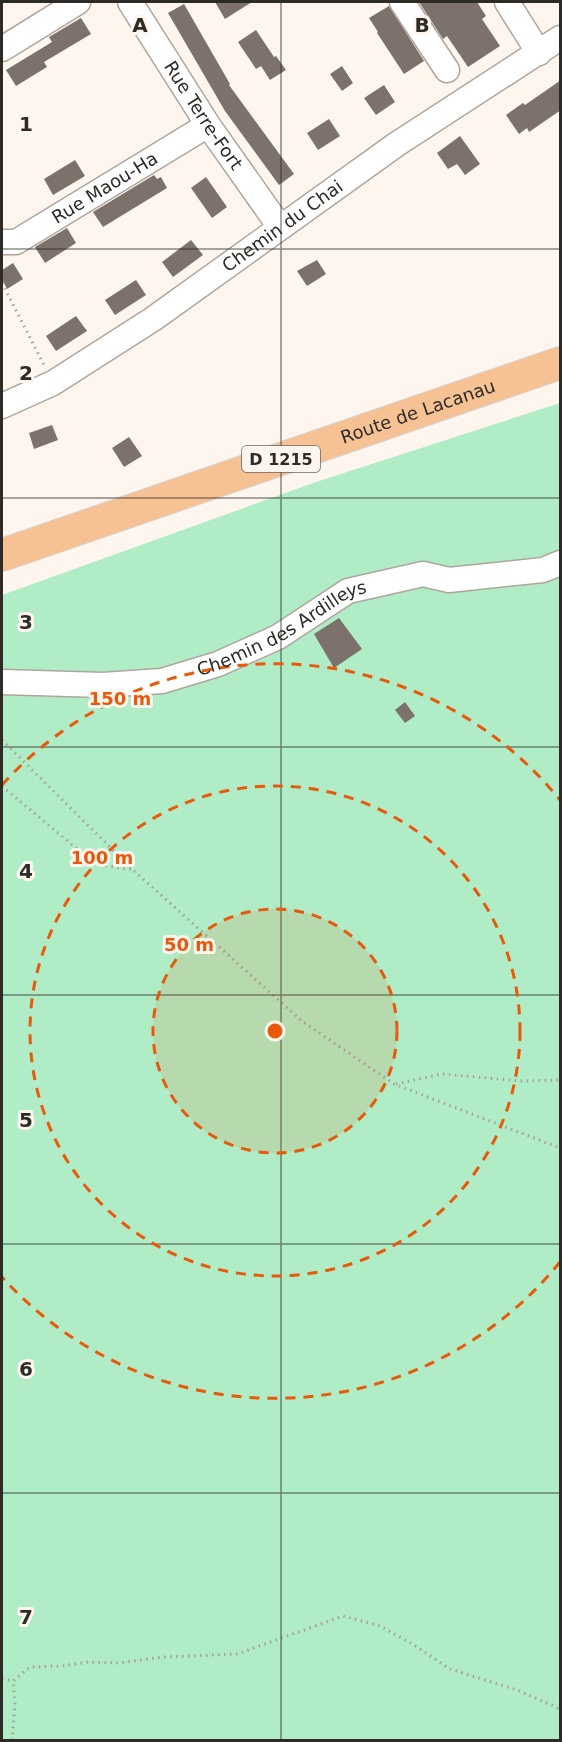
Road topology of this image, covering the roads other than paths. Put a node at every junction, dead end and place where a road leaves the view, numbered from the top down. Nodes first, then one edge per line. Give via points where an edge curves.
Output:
1 (78, 2) edge
2 (130, 2) edge
3 (402, 2) edge
4 (507, 2) edge
5 (561, 38) edge
6 (2, 49) edge
7 (538, 53) junction
8 (447, 70) dead end
9 (208, 125) junction
10 (280, 227) junction
11 (2, 242) edge
12 (561, 363) edge
13 (2, 406) edge
14 (2, 555) edge
15 (561, 563) edge
16 (2, 682) edge

1 - 6 street
2 - 9 street, Rue Terre-Fort
3 - 8 street
4 - 7 street
5 - 7 street, Chemin du Chai
7 - 10 street, Chemin du Chai via 397,144
9 - 10 street, Rue Terre-Fort
9 - 11 street, Rue Maou-Ha via 16,242
10 - 13 street, Chemin du Chai via 153,319 53,383
12 - 14 main road, Route de Lacanau / D 1215
15 - 16 street, Chemin des Ardilleys via 543,570 449,580 423,574 348,591 278,637 218,664 162,681 103,686

